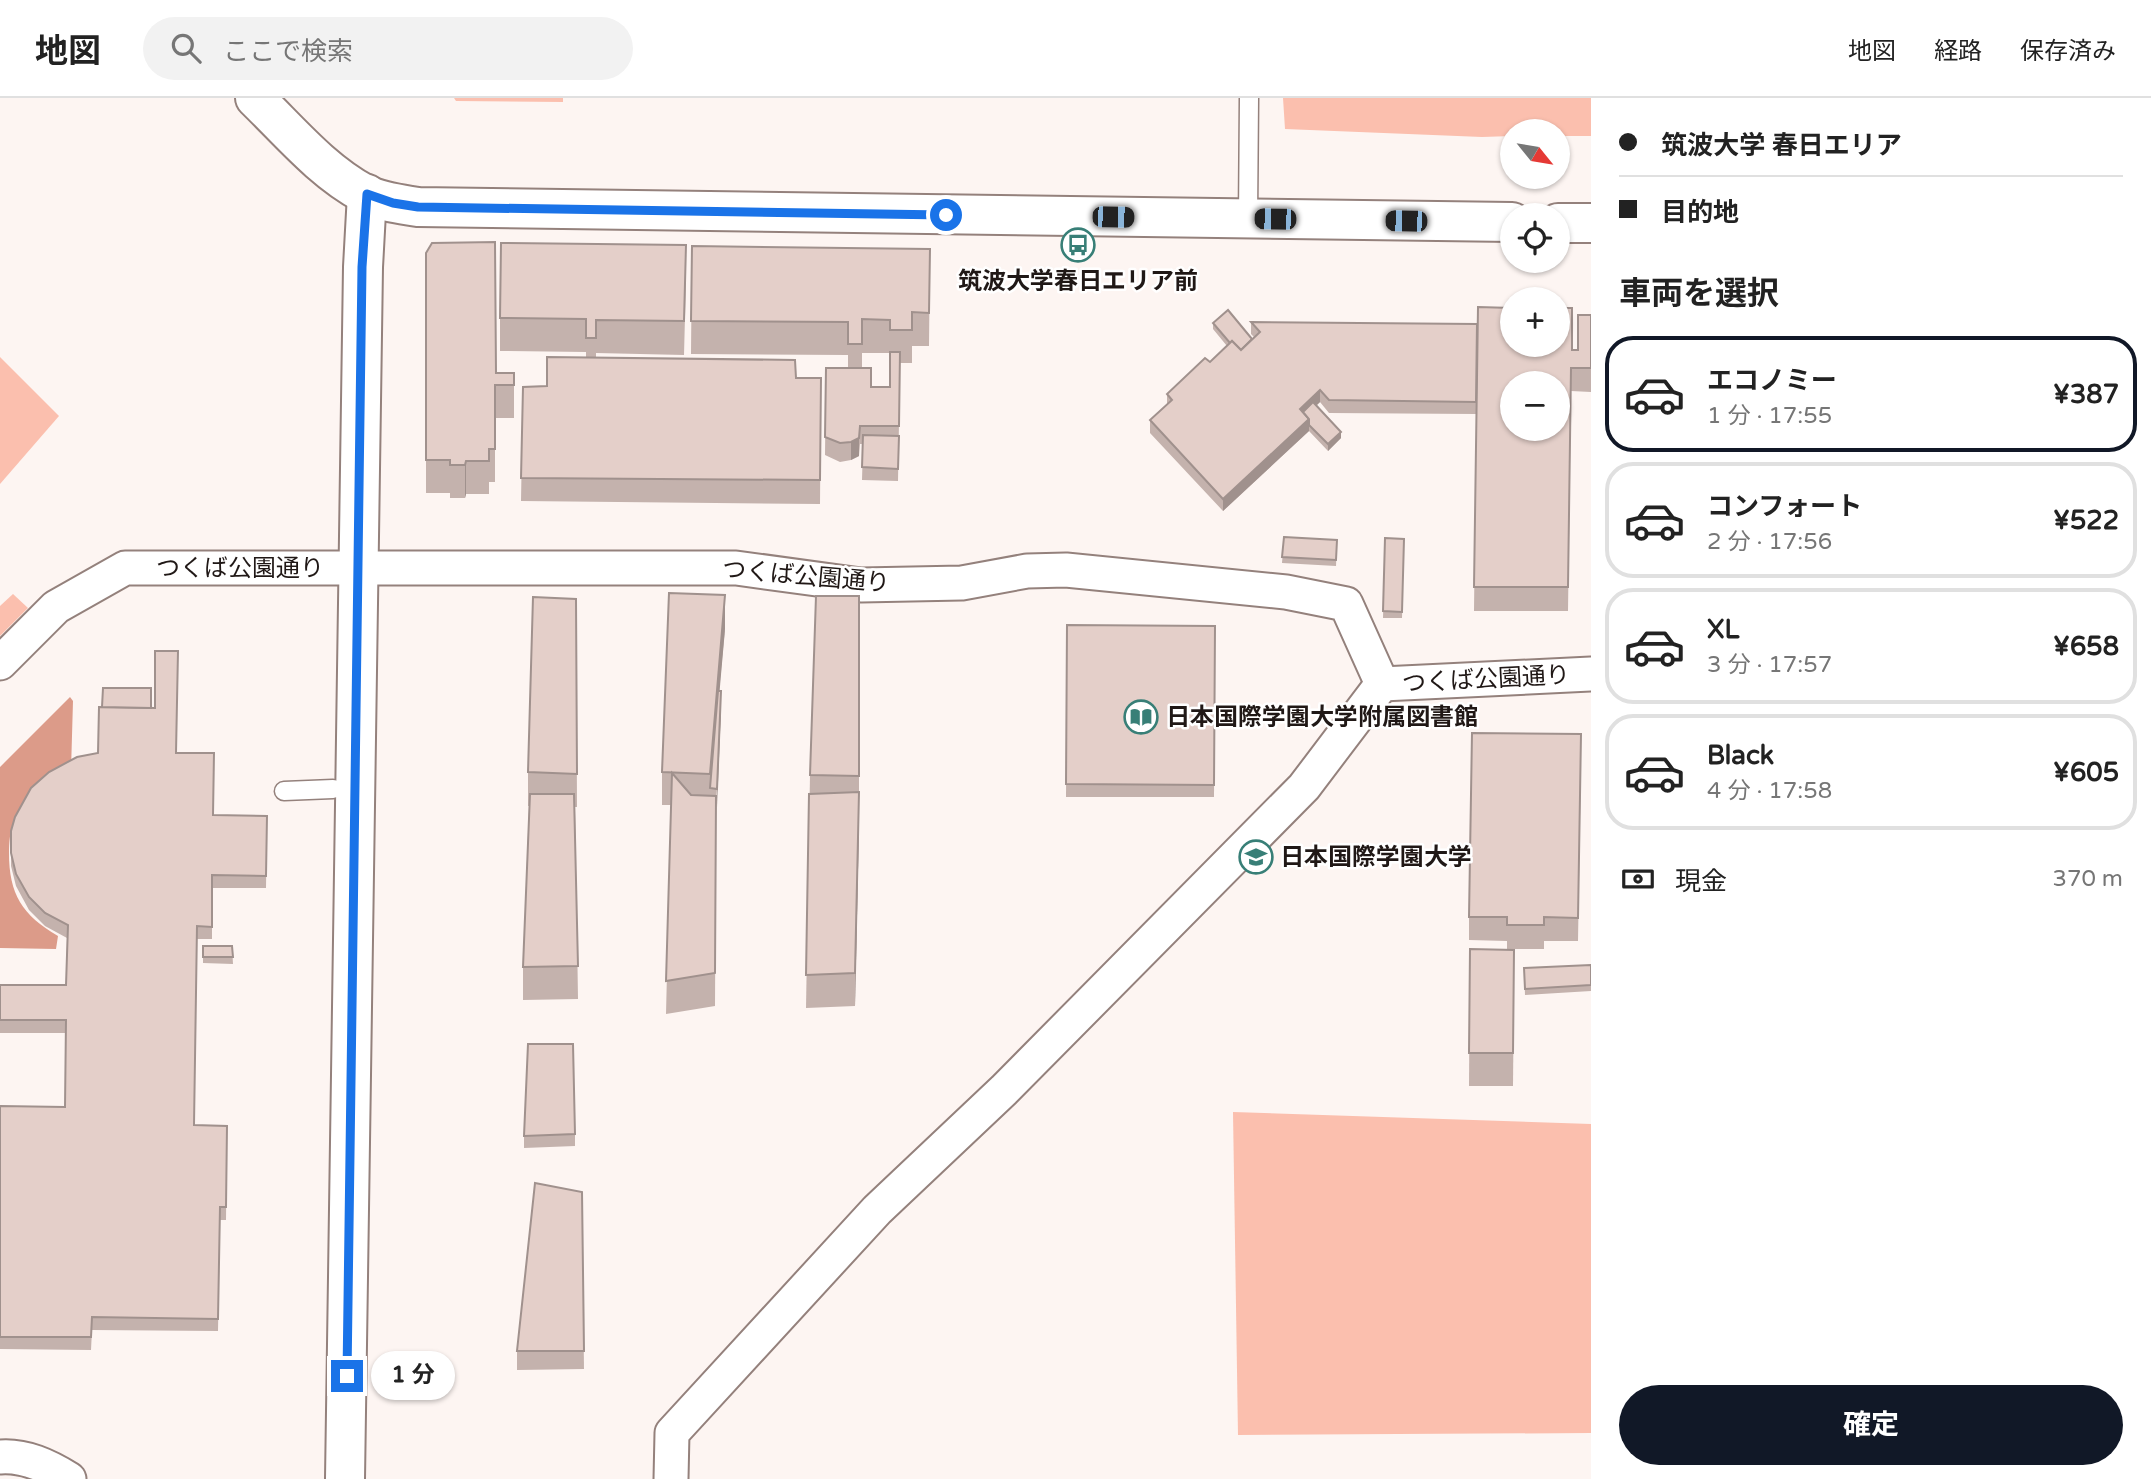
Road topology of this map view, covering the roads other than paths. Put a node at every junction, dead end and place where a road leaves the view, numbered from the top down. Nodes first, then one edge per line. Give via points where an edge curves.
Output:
1 (256, 98) edge
2 (1249, 98) edge
3 (367, 194) junction
4 (1248, 219) junction
5 (1500, 222) edge
6 (1570, 223) edge
7 (1591, 223) edge
8 (359, 569) junction
9 (0, 663) edge
10 (1591, 674) edge
11 (1382, 684) junction
12 (333, 789) dead end
13 (284, 791) dead end
14 (0, 1457) edge
15 (69, 1479) edge
16 (345, 1479) edge
17 (671, 1479) edge

1 - 3 street via 322,164
2 - 4 lane
3 - 4 street via 418,207
3 - 8 street
4 - 5 street
6 - 7 street
8 - 9 street, つくば公園通り via 125,568 56,607
8 - 11 street, つくば公園通り via 737,568 861,585 962,583 1027,571 1066,570 1218,584 1346,604
8 - 16 street
10 - 11 street, つくば公園通り
11 - 17 street via 1304,787 1004,1090 877,1210 672,1433
12 - 13 lane
14 - 15 street via 30,1460

